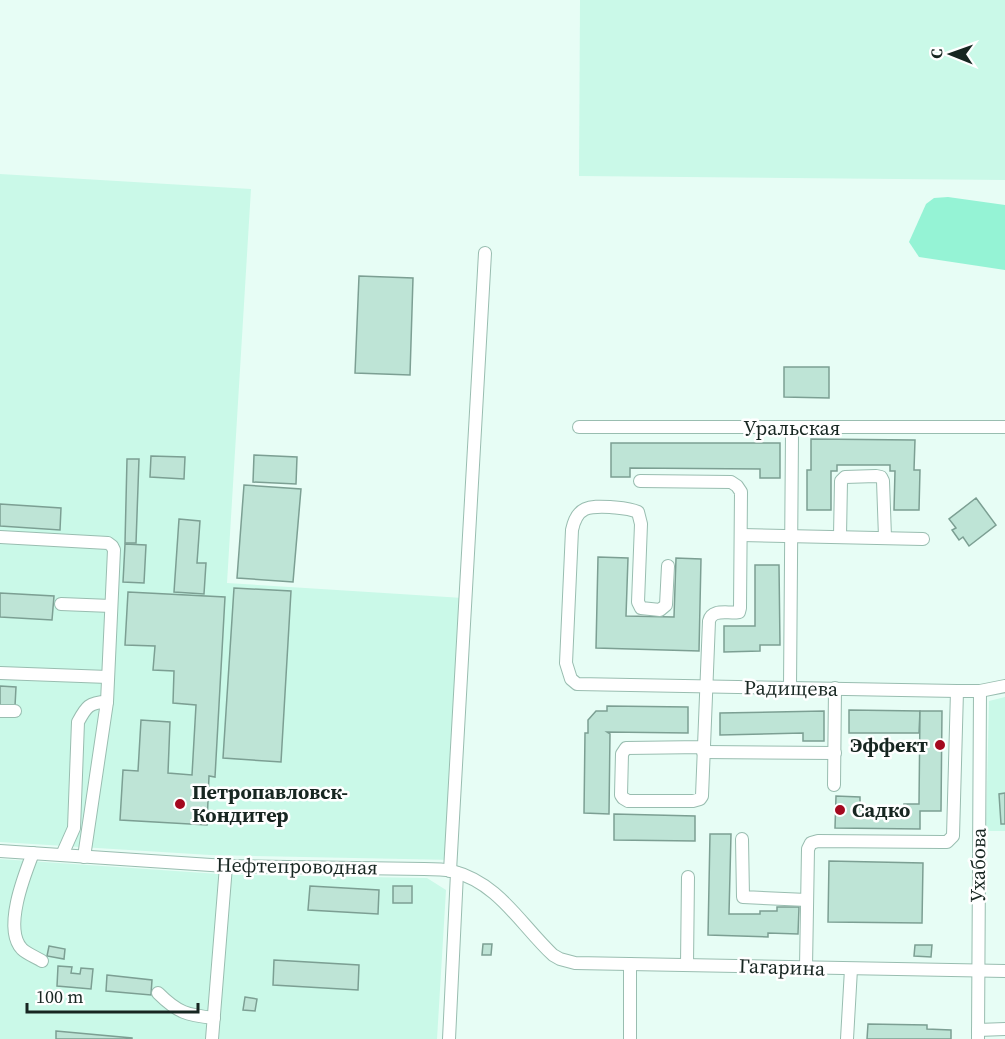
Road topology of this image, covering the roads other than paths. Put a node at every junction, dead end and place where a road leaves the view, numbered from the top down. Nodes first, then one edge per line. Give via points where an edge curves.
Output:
1 (485, 252) dead end
2 (579, 427) dead end
3 (1005, 427) edge
4 (794, 429) junction
5 (640, 481) dead end
6 (741, 535) junction
7 (791, 535) junction
8 (840, 536) junction
9 (0, 537) edge
10 (885, 537) junction
11 (923, 539) dead end
12 (668, 566) dead end
13 (61, 604) dead end
14 (111, 606) junction
15 (0, 673) edge
16 (108, 677) junction
17 (706, 686) junction
18 (1005, 686) edge
19 (790, 687) junction
20 (835, 688) junction
21 (957, 691) junction
22 (980, 691) junction
23 (107, 702) junction
24 (0, 711) edge
25 (15, 711) dead end
26 (704, 749) junction
27 (835, 753) junction
28 (834, 785) dead end
29 (742, 839) dead end
30 (0, 851) edge
31 (33, 853) junction
32 (62, 855) junction
33 (84, 857) junction
34 (226, 866) junction
35 (453, 872) junction
36 (688, 877) dead end
37 (807, 900) junction
38 (560, 959) joint
39 (42, 961) dead end
40 (630, 963) junction
41 (687, 964) junction
42 (806, 967) junction
43 (851, 969) junction
44 (977, 971) junction
45 (1005, 971) edge
46 (158, 993) dead end
47 (214, 1018) junction
48 (1005, 1029) edge
49 (978, 1034) edge
50 (212, 1039) edge
51 (449, 1039) edge
52 (630, 1039) edge
53 (847, 1039) edge

1 - 35 street
2 - 4 street, Уральская
3 - 4 street, Уральская
4 - 7 street
5 - 6 street via 735,483 741,492
6 - 7 street
6 - 17 street via 740,608 739,612 710,616
7 - 8 street
7 - 19 street
8 - 10 street
8 - 10 street via 844,477 876,476 883,481
9 - 14 street via 108,543 114,550
10 - 11 street
12 - 17 street, Радищева via 666,605 660,610 641,608 638,512 591,506 577,516 572,531 566,663 571,680 577,684
13 - 14 street
14 - 16 street
15 - 16 street
16 - 23 street
17 - 19 street, Радищева
17 - 26 street
18 - 22 street, Радищева
19 - 20 street, Радищева
20 - 21 street, Радищева
20 - 27 street
21 - 22 street, Радищева
21 - 37 street via 952,836 946,842 814,842 808,849
22 - 44 street, Ухабова
23 - 32 street via 94,702 78,722 74,828
23 - 33 street
24 - 25 street
26 - 26 street via 626,748 622,754 621,795 628,801 700,799
26 - 27 street
27 - 28 street
29 - 37 street via 743,897
30 - 31 street, Нефтепроводная
31 - 32 street, Нефтепроводная
31 - 39 street via 22,881 14,932 22,948
32 - 33 street, Нефтепроводная
33 - 34 street, Нефтепроводная
34 - 35 street, Нефтепроводная
34 - 47 street
35 - 38 street, Нефтепроводная via 473,878 496,893
35 - 51 street
36 - 41 street
37 - 42 street
38 - 40 street, Гагарина via 575,963
40 - 41 street, Гагарина
40 - 52 street
41 - 42 street, Гагарина
42 - 43 street, Гагарина
43 - 44 street, Гагарина
43 - 53 street
44 - 45 street, Гагарина
44 - 49 street, Ухабова
46 - 47 street via 177,1011
47 - 50 street
48 - 49 street

